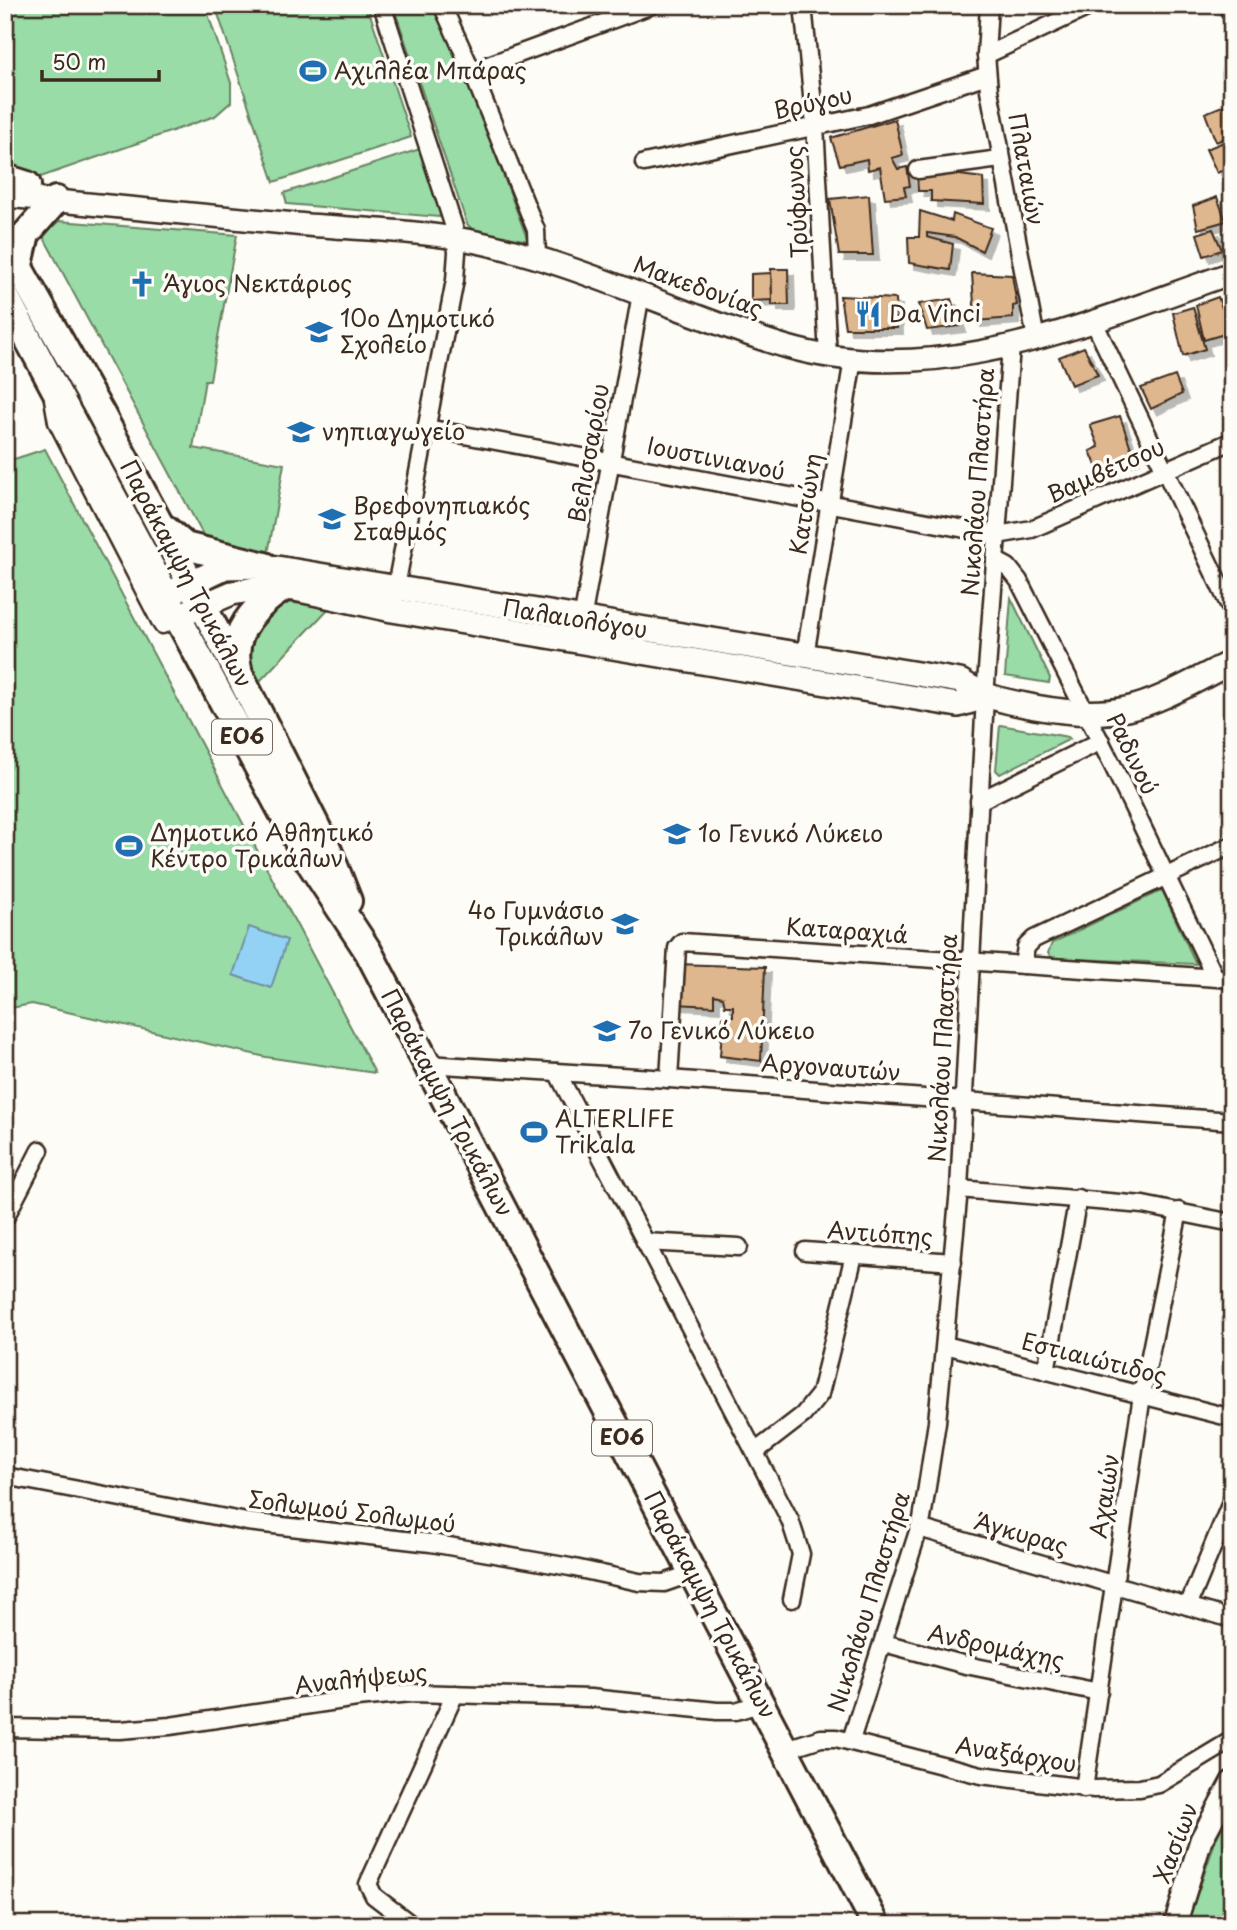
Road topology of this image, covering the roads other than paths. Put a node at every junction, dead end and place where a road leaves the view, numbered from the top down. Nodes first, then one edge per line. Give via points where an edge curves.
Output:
1 (382, 5) edge
2 (442, 5) edge
3 (652, 5) edge
4 (803, 5) edge
5 (989, 5) edge
6 (1093, 5) edge
7 (1227, 5) edge
8 (1232, 16) edge
9 (986, 55) junction
10 (472, 71) junction
11 (987, 75) junction
12 (816, 125) junction
13 (1000, 159) junction
14 (644, 163) dead end
15 (918, 170) dead end
16 (11, 185) edge
17 (56, 200) junction
18 (139, 209) junction
19 (457, 239) junction
20 (5, 243) edge
21 (537, 257) junction
22 (19, 269) junction
23 (1232, 273) edge
24 (641, 295) junction
25 (5, 296) edge
26 (1093, 320) junction
27 (1036, 339) junction
28 (1012, 346) junction
29 (828, 356) junction
30 (853, 359) junction
31 (427, 428) junction
32 (1232, 441) edge
33 (610, 463) junction
34 (1164, 471) junction
35 (830, 504) junction
36 (159, 524) junction
37 (997, 535) junction
38 (995, 560) junction
39 (265, 566) junction
40 (283, 587) junction
41 (196, 594) junction
42 (394, 600) junction
43 (165, 605) junction
44 (1232, 611) edge
45 (582, 620) junction
46 (805, 656) junction
47 (1232, 662) edge
48 (241, 678) junction
49 (985, 697) junction
50 (1087, 714) junction
51 (1101, 741) junction
52 (979, 801) junction
53 (1232, 845) edge
54 (1167, 876) junction
55 (368, 951) junction
56 (969, 961) junction
57 (1023, 965) junction
58 (1215, 977) junction
59 (1232, 979) edge
60 (427, 1064) junction
61 (557, 1072) junction
62 (669, 1079) junction
63 (963, 1100) junction
64 (1232, 1121) edge
65 (40, 1150) dead end
66 (959, 1189) junction
67 (1078, 1198) junction
68 (1179, 1211) junction
69 (5, 1218) edge
70 (1232, 1223) edge
71 (646, 1242) junction
72 (739, 1247) dead end
73 (805, 1251) dead end
74 (854, 1255) junction
75 (953, 1262) junction
76 (945, 1345) junction
77 (1046, 1371) junction
78 (1142, 1395) junction
79 (1232, 1418) edge
80 (755, 1452) junction
81 (5, 1476) edge
82 (1232, 1500) edge
83 (919, 1528) junction
84 (693, 1573) junction
85 (1114, 1585) junction
86 (792, 1599) dead end
87 (1188, 1606) junction
88 (1232, 1619) edge
89 (884, 1643) junction
90 (1099, 1692) junction
91 (456, 1694) junction
92 (762, 1703) junction
93 (5, 1728) edge
94 (851, 1740) junction
95 (1232, 1741) edge
96 (786, 1749) junction
97 (1232, 1782) edge
98 (1084, 1789) junction
99 (412, 1925) edge
100 (876, 1925) edge
101 (1175, 1925) edge

1 - 19 street
2 - 10 street
3 - 10 street
4 - 12 street, Τρύφωνος
5 - 9 street, Πλαταιών
6 - 9 street
7 - 8 street
9 - 11 street, Πλαταιών
10 - 21 street via 536,230
11 - 12 street, Βρύγου via 869,115
11 - 13 street, Πλαταιών
12 - 14 street, Βρύγου
12 - 29 street, Τρύφωνος
13 - 15 street
13 - 27 street, Πλαταιών
16 - 17 street, Μακεδονίας
16 - 18 street, Μακεδονίας via 104,192
17 - 18 street, Μακεδονίας
17 - 22 main road via 26,234
18 - 19 street, Μακεδονίας
19 - 21 street, Μακεδονίας
19 - 31 street via 456,280
20 - 22 main road, Παράκαμψη Τρικάλων / ΕΟ6
21 - 24 street, Μακεδονίας
22 - 36 main road, Παράκαμψη Τρικάλων / ΕΟ6
23 - 26 street, Μακεδονίας
24 - 29 street, Μακεδονίας via 784,346
24 - 33 street, Βελισσαρίου
25 - 43 main road, Παράκαμψη Τρικάλων / ΕΟ6
26 - 27 street, Μακεδονίας
26 - 34 street
27 - 28 street, Μακεδονίας
28 - 30 street, Μακεδονίας via 925,360
28 - 37 street, Νικολάου Πλαστήρα
29 - 30 street, Μακεδονίας
30 - 35 street, Κατσώνη
31 - 33 street, Ιουστινιανού
31 - 42 street
32 - 34 street, Βαμβέτσου
33 - 35 street, Ιουστινιανού
33 - 45 street, Βελισσαρίου
34 - 37 street, Βαμβέτσου via 1032,529
34 - 44 street
35 - 37 street, Ιουστινιανού
35 - 46 street, Κατσώνη
36 - 39 main road via 185,546
36 - 41 main road, Παράκαμψη Τρικάλων / ΕΟ6
37 - 38 street, Νικολάου Πλαστήρα
38 - 49 street, Νικολάου Πλαστήρα
38 - 50 street, Ραδινού via 1019,581
39 - 41 main road, Παλαιολόγου via 225,567
39 - 42 main road, Παλαιολόγου
40 - 41 main road, Παλαιολόγου
40 - 42 main road, Παλαιολόγου
40 - 48 main road via 259,606 241,630 236,650
41 - 43 main road, Παλαιολόγου
41 - 48 main road, Παράκαμψη Τρικάλων / ΕΟ6
42 - 45 main road, Παλαιολόγου
42 - 49 main road, Παλαιολόγου via 958,705
43 - 55 main road, Παράκαμψη Τρικάλων / ΕΟ6 via 307,858
45 - 46 main road, Παλαιολόγου
46 - 49 main road, Παλαιολόγου via 960,681
47 - 50 main road, Παλαιολόγου via 1137,708
48 - 55 main road, Παράκαμψη Τρικάλων / ΕΟ6 via 327,848
49 - 50 main road, Παλαιολόγου
49 - 52 street, Νικολάου Πλαστήρα
50 - 51 street, Ραδινού
51 - 52 street
51 - 54 street, Ραδινού
52 - 56 street, Νικολάου Πλαστήρα
53 - 54 street
54 - 57 street via 1032,940 1024,951
54 - 58 street, Ραδινού
55 - 60 main road, Παράκαμψη Τρικάλων / ΕΟ6
56 - 57 street, Καταραχιά
56 - 62 street, Καταραχιά via 682,943 677,948
56 - 63 street, Νικολάου Πλαστήρα
57 - 58 street, Καταραχιά
58 - 59 street, Καταραχιά
60 - 61 street, Αργοναυτών
60 - 84 main road, Παράκαμψη Τρικάλων / ΕΟ6
61 - 62 street, Αργοναυτών
61 - 71 street
62 - 63 street, Αργοναυτών
63 - 64 street, Αργοναυτών
63 - 66 street, Νικολάου Πλαστήρα
65 - 69 street
66 - 67 street
66 - 75 street, Νικολάου Πλαστήρα
67 - 68 street
67 - 77 street
68 - 70 street
68 - 78 street, Αχαιών
71 - 72 street
71 - 80 street
73 - 74 street, Αντιόπης
74 - 75 street, Αντιόπης
74 - 80 street via 820,1394 803,1415
75 - 76 street, Νικολάου Πλαστήρα
76 - 77 street, Εστιαιώτιδος
76 - 83 street, Νικολάου Πλαστήρα
77 - 78 street, Εστιαιώτιδος
78 - 79 street, Εστιαιώτιδος
78 - 85 street, Αχαιών
80 - 86 street via 801,1549
81 - 84 street, Σολωμού Σολωμού via 247,1522 431,1544 639,1582 664,1583
82 - 87 street
83 - 85 street, Άγκυρας
83 - 89 street, Νικολάου Πλαστήρα
84 - 92 main road, Παράκαμψη Τρικάλων / ΕΟ6
85 - 87 street, Άγκυρας
85 - 90 street, Αχαιών
87 - 88 street, Άγκυρας
89 - 90 street, Ανδρομάχης
89 - 94 street, Νικολάου Πλαστήρα
90 - 98 street, Αχαιών
91 - 92 street, Αναλήψεως via 631,1701 726,1711
91 - 93 street, Αναλήψεως via 371,1696 120,1730
91 - 99 street via 368,1884 374,1896
92 - 96 main road, Παράκαμψη Τρικάλων / ΕΟ6
94 - 96 street, Αναξάρχου via 821,1738
94 - 98 street, Αναξάρχου via 981,1775
95 - 98 street, Αναξάρχου via 1159,1784
96 - 100 main road, Παράκαμψη Τρικάλων / ΕΟ6
97 - 101 street, Χασίων via 1201,1840

